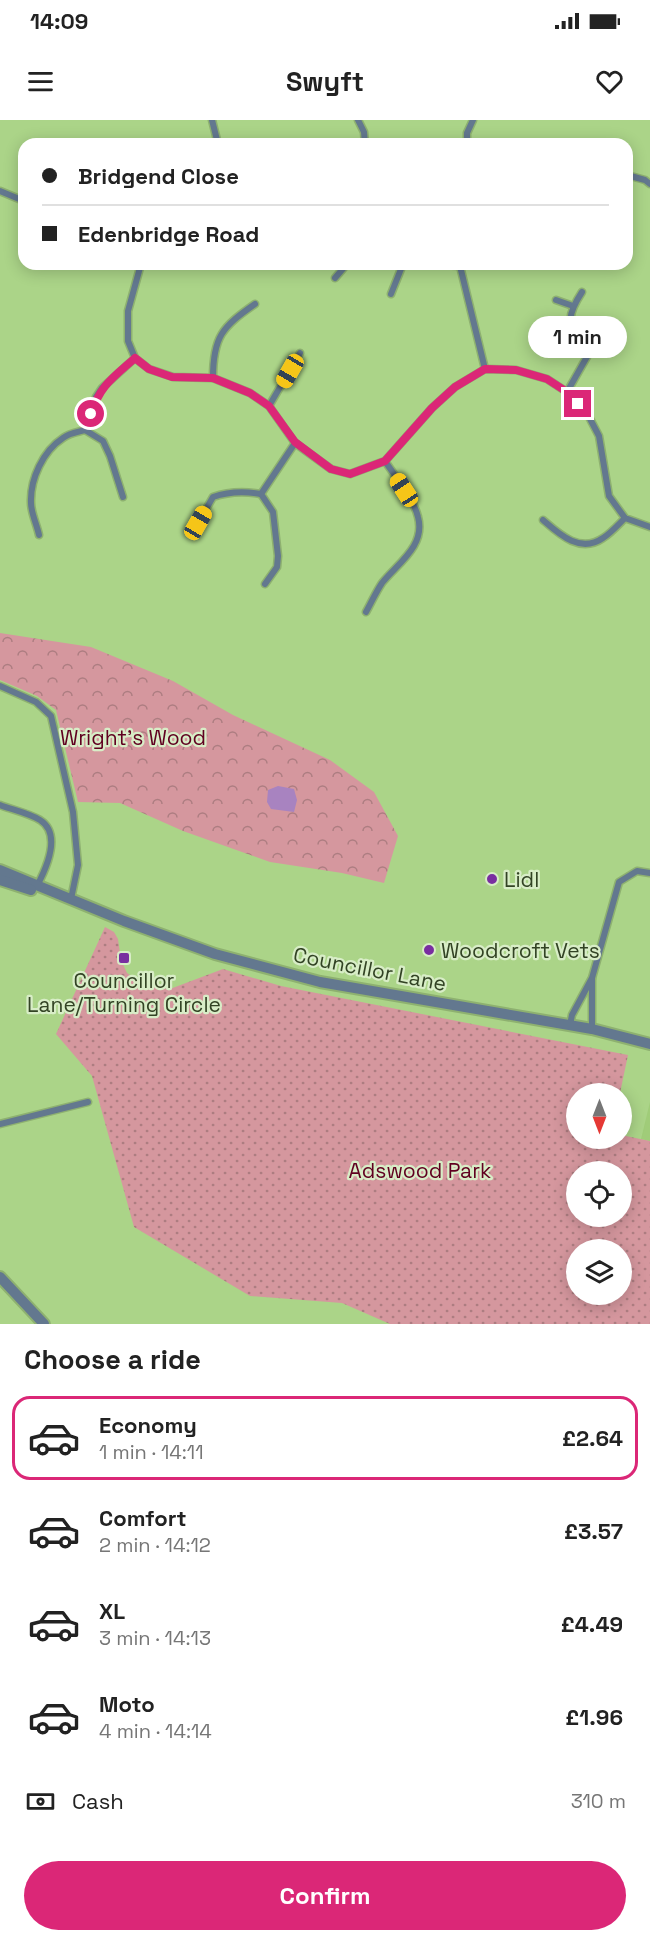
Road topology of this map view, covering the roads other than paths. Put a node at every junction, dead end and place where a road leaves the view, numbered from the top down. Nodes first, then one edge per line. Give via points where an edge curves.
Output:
1 (212, 120) edge
2 (358, 120) edge
3 (474, 120) edge
4 (216, 138) edge
5 (364, 138) edge
6 (467, 138) edge
7 (633, 177) edge
8 (650, 184) edge
9 (0, 191) edge
10 (18, 198) edge
11 (139, 270) edge
12 (342, 270) edge
13 (401, 270) edge
14 (463, 270) edge
15 (335, 278) dead end
16 (582, 292) dead end
17 (391, 294) dead end
18 (556, 300) dead end
19 (255, 304) dead end
20 (573, 306) junction
21 (300, 353) dead end
22 (135, 358) junction
23 (485, 369) junction
24 (213, 378) junction
25 (567, 392) junction
26 (269, 406) junction
27 (85, 430) junction
28 (295, 442) junction
29 (385, 461) junction
30 (261, 494) junction
31 (123, 497) dead end
32 (624, 518) junction
33 (543, 520) dead end
34 (198, 523) dead end
35 (650, 527) edge
36 (39, 535) dead end
37 (266, 585) dead end
38 (366, 612) dead end
39 (0, 686) edge
40 (0, 805) edge
41 (0, 870) edge
42 (650, 873) edge
43 (0, 880) edge
44 (37, 886) junction
45 (71, 899) junction
46 (89, 907) junction
47 (592, 978) junction
48 (570, 1025) junction
49 (592, 1029) junction
50 (650, 1044) edge
51 (88, 1102) dead end
52 (0, 1124) edge
53 (0, 1277) edge
54 (44, 1324) edge

1 - 4 street
2 - 5 street
3 - 6 street
7 - 8 street
9 - 10 street
11 - 22 street via 128,310 128,341
12 - 15 street
13 - 17 street
14 - 23 street
16 - 20 street
18 - 20 street
19 - 24 street via 230,321 220,338 213,355
20 - 25 street via 571,326 588,355
21 - 26 street
22 - 24 street via 149,369 172,377
22 - 27 street via 102,388
23 - 25 street via 516,370 547,379
23 - 29 street via 447,394
24 - 26 street via 250,393
25 - 32 street via 588,415 599,436 609,496
26 - 28 street
27 - 31 street via 103,441
27 - 36 street via 65,436 40,464 31,504
28 - 29 street via 331,469 350,474
28 - 30 street
29 - 38 street via 413,505 419,519 418,535 412,551 380,586
30 - 34 street via 245,491 213,497
30 - 37 street via 273,512 278,556 277,567
32 - 33 street via 601,540 586,543 567,541
32 - 35 street
39 - 45 street via 36,702 51,716 73,812 78,865
40 - 44 street via 42,821 47,829 49,859
41 - 44 street, Councillor Lane
42 - 47 street via 637,870 619,882
43 - 46 street, Councillor Lane
44 - 45 street, Councillor Lane
45 - 46 street, Councillor Lane
46 - 48 street, Councillor Lane via 215,954 320,982
47 - 48 street
47 - 49 street
48 - 49 street, Councillor Lane
49 - 50 street, Councillor Lane
51 - 52 street
53 - 54 street

